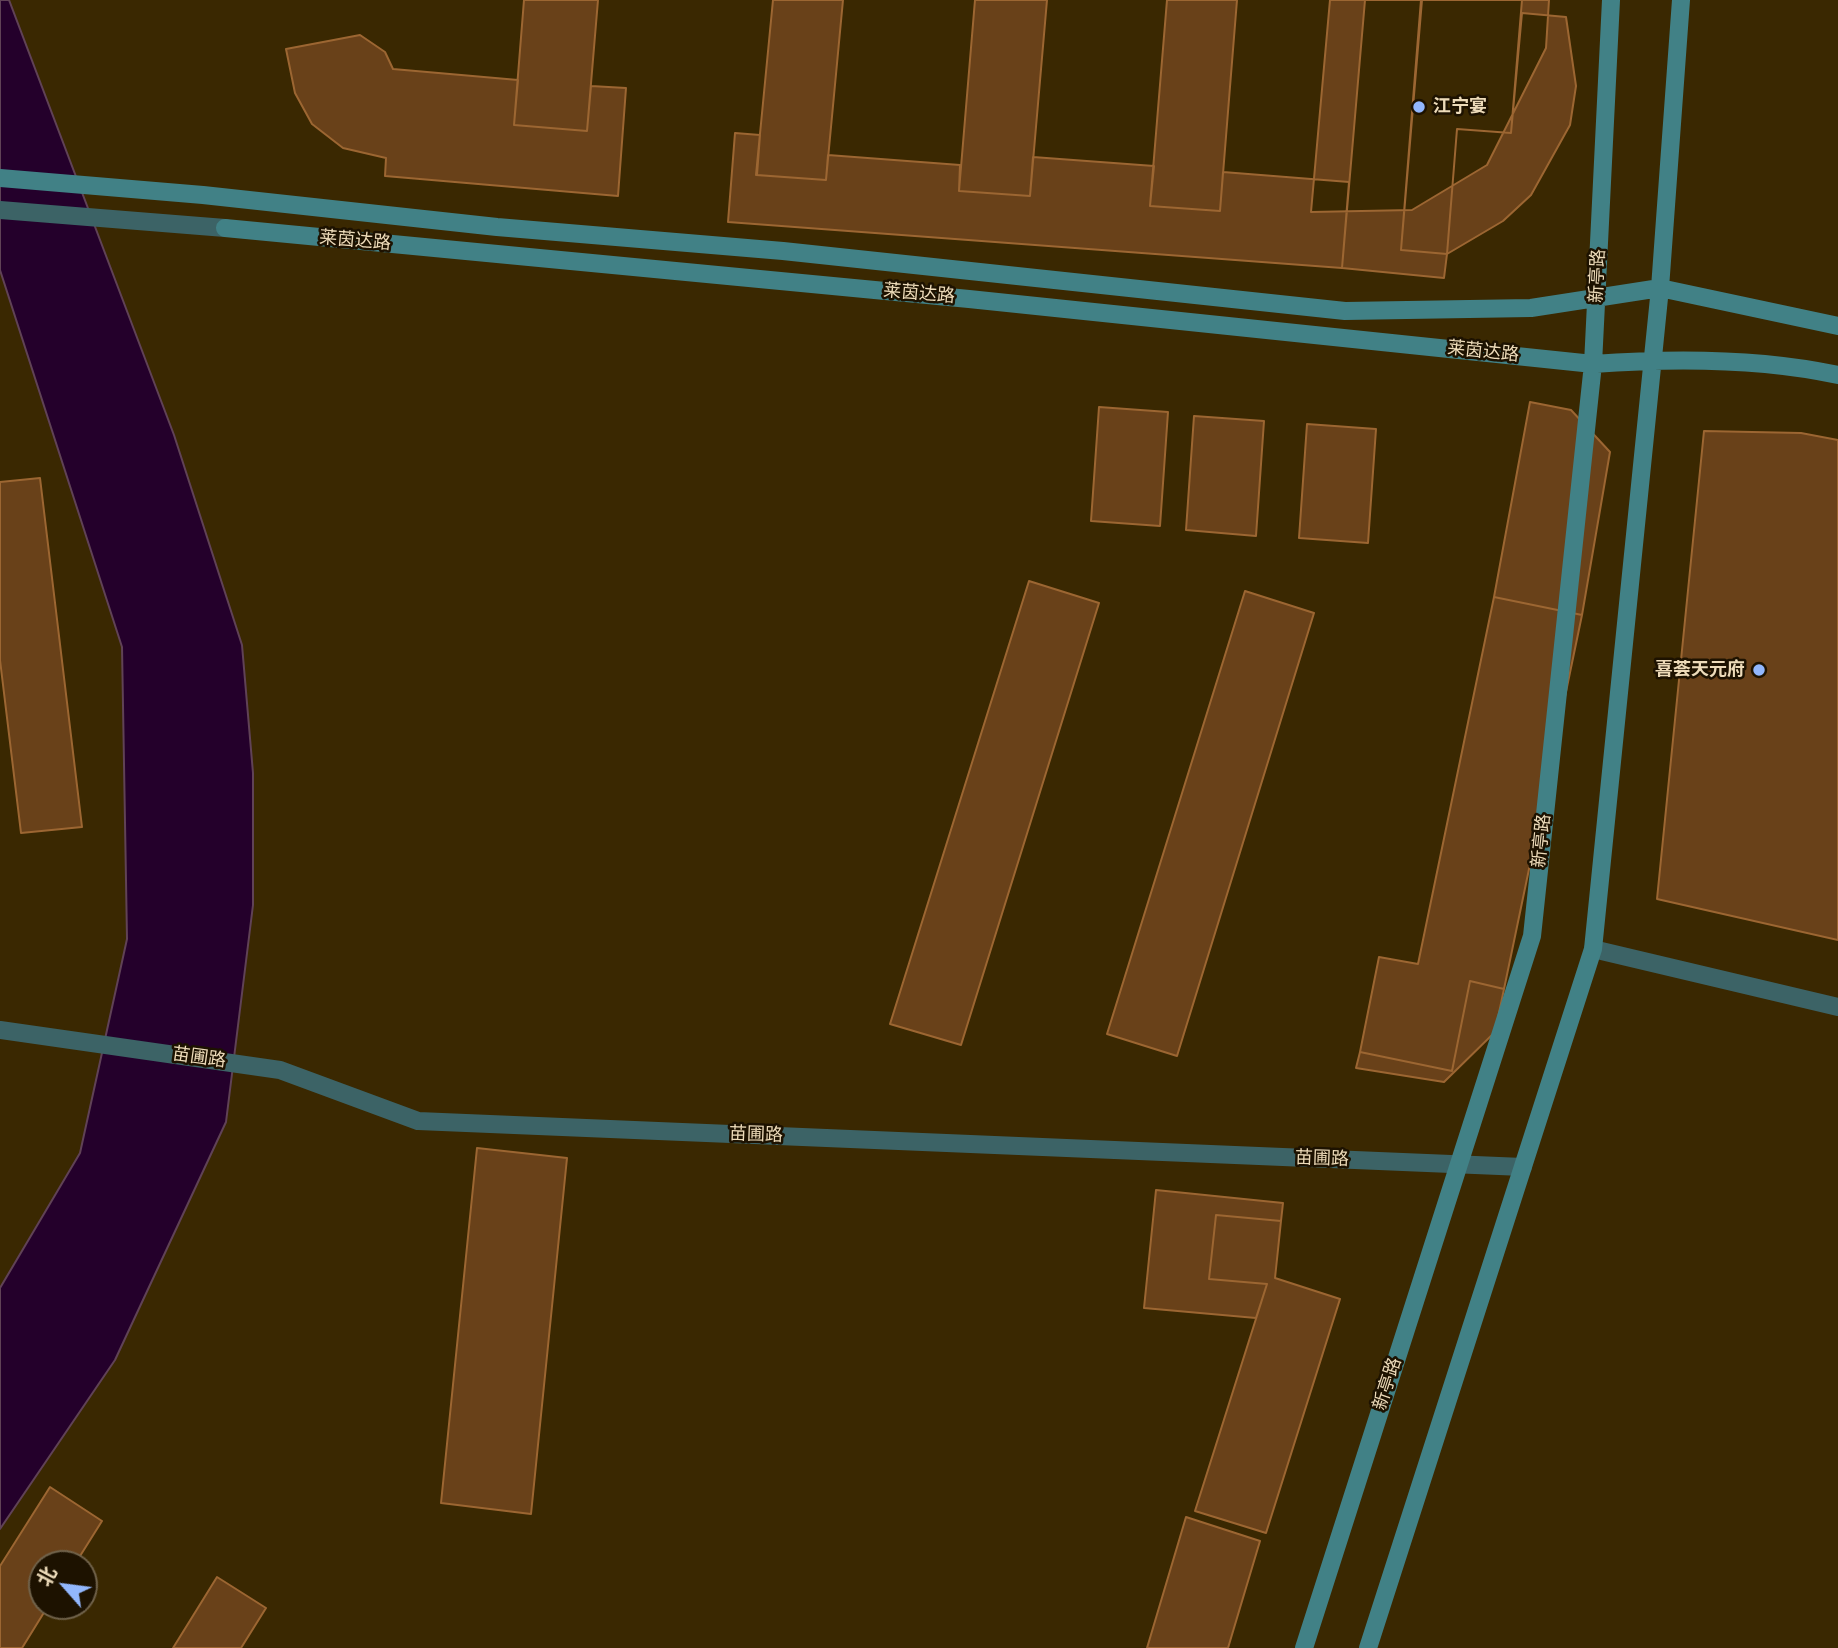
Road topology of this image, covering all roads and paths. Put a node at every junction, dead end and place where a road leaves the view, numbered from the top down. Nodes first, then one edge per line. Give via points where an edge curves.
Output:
1 (1611, 0) edge
2 (1681, 0) edge
3 (9, 179) edge
4 (0, 210) edge
5 (225, 228) joint
6 (1660, 288) junction
7 (1597, 298) junction
8 (1838, 326) edge
9 (1651, 359) junction
10 (1593, 364) junction
11 (1838, 375) edge
12 (1593, 948) junction
13 (1838, 1007) edge
14 (0, 1030) edge
15 (1459, 1164) junction
16 (1523, 1167) junction
17 (1304, 1648) edge
18 (1368, 1648) edge

1 - 7 main road, 新亭路
2 - 6 main road
3 - 7 main road via 783,251 1345,311 1531,308
4 - 5 street, 莱茵达路
5 - 10 main road, 莱茵达路
6 - 7 main road
6 - 8 main road
6 - 9 main road
7 - 10 main road, 新亭路
9 - 10 main road, 莱茵达路
9 - 11 main road, 莱茵达路 via 1798,366
9 - 12 main road
10 - 15 main road, 新亭路 via 1532,936
12 - 13 street
12 - 16 main road
14 - 15 street, 苗圃路 via 280,1070 418,1121
15 - 16 street, 苗圃路
15 - 17 main road, 新亭路
16 - 18 main road

